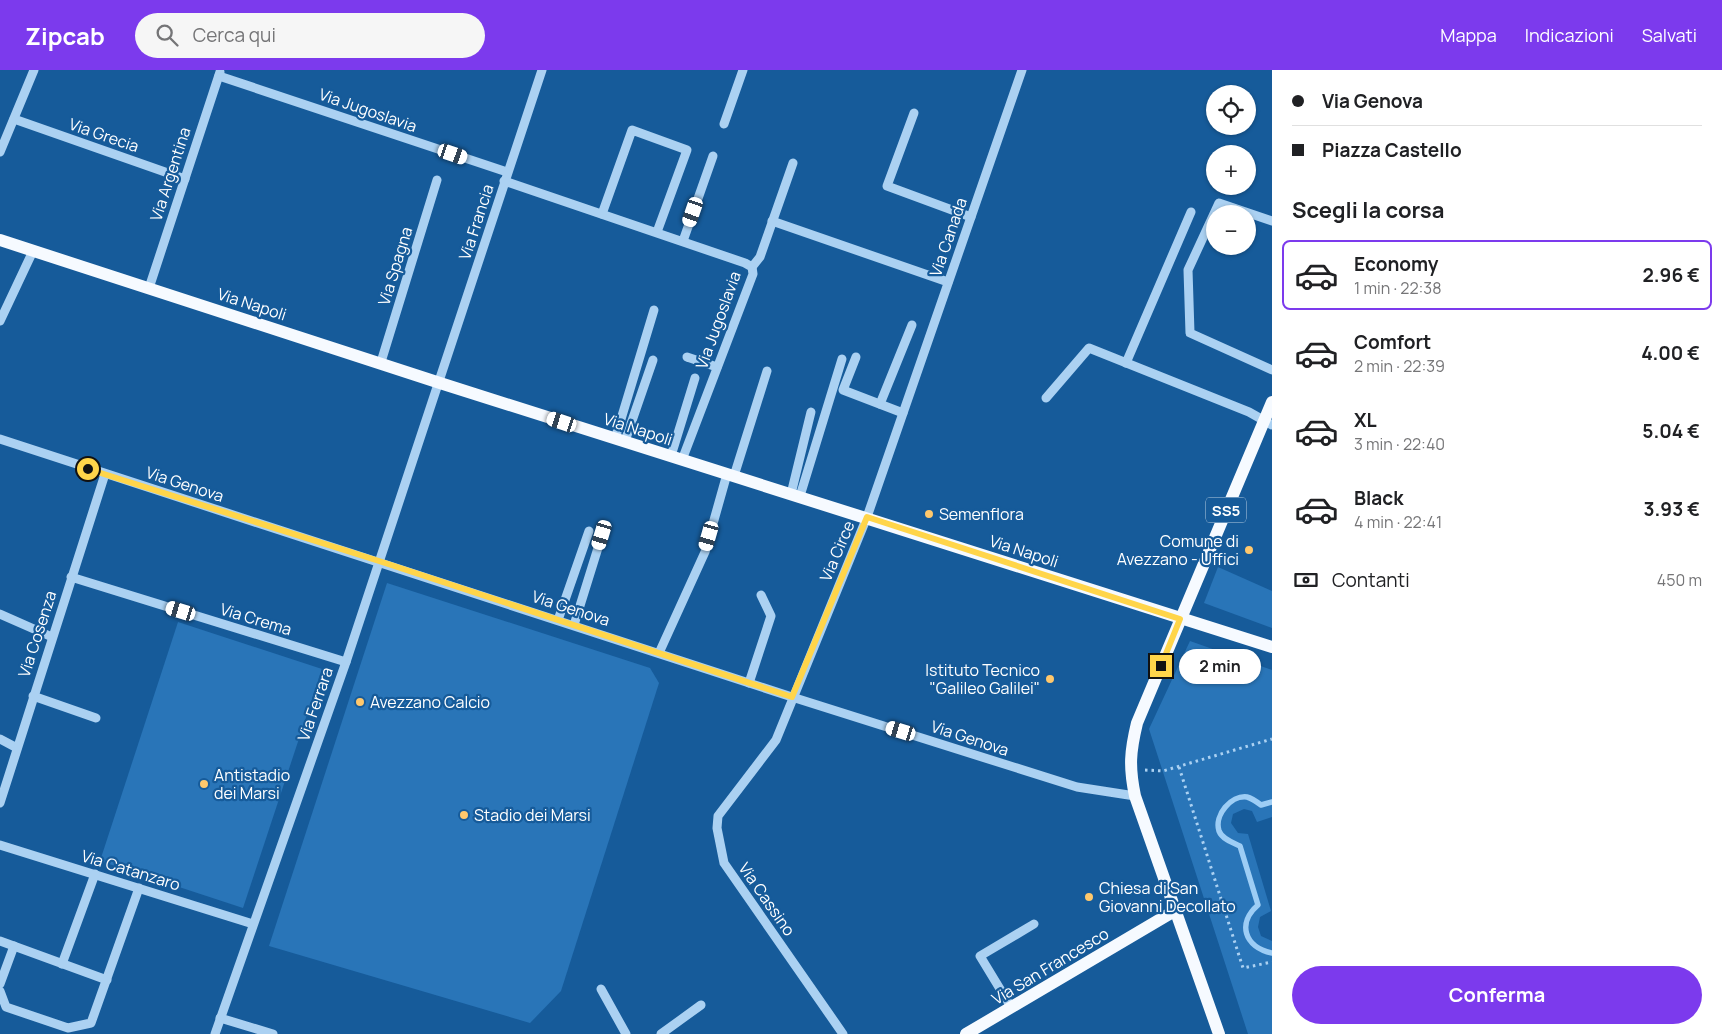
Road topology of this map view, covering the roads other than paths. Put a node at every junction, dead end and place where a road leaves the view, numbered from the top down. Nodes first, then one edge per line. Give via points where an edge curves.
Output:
1 (34, 70) edge
2 (542, 70) edge
3 (743, 70) edge
4 (1022, 70) edge
5 (220, 73) edge
6 (914, 113) dead end
7 (14, 119) junction
8 (724, 124) dead end
9 (0, 152) edge
10 (713, 156) dead end
11 (793, 163) dead end
12 (506, 177) junction
13 (185, 179) junction
14 (437, 180) dead end
15 (1191, 212) dead end
16 (602, 214) junction
17 (971, 217) junction
18 (772, 221) junction
19 (1272, 221) edge
20 (657, 232) junction
21 (0, 240) edge
22 (682, 242) junction
23 (33, 251) junction
24 (752, 268) junction
25 (948, 282) junction
26 (149, 288) junction
27 (654, 310) dead end
28 (0, 321) edge
29 (912, 325) dead end
30 (687, 356) dead end
31 (856, 357) dead end
32 (842, 359) dead end
33 (653, 360) dead end
34 (381, 362) junction
35 (1126, 363) junction
36 (717, 368) junction
37 (1272, 370) edge
38 (767, 371) dead end
39 (695, 378) dead end
40 (440, 383) junction
41 (1046, 398) dead end
42 (1272, 402) edge
43 (880, 404) junction
44 (811, 412) dead end
45 (903, 413) junction
46 (1268, 422) edge
47 (620, 440) junction
48 (1, 441) edge
49 (677, 458) junction
50 (105, 474) junction
51 (731, 475) junction
52 (796, 495) junction
53 (867, 517) junction
54 (589, 531) dead end
55 (602, 535) dead end
56 (379, 561) junction
57 (71, 577) junction
58 (760, 595) dead end
59 (0, 614) edge
60 (1180, 619) junction
61 (558, 620) junction
62 (574, 625) junction
63 (52, 637) junction
64 (1272, 647) edge
65 (659, 653) junction
66 (346, 662) junction
67 (749, 683) junction
68 (33, 696) junction
69 (792, 697) junction
70 (96, 718) dead end
71 (0, 739) edge
72 (17, 748) junction
73 (1135, 796) junction
74 (0, 803) edge
75 (0, 845) edge
76 (95, 874) junction
77 (140, 888) junction
78 (1176, 910) junction
79 (253, 924) junction
80 (1034, 924) dead end
81 (0, 941) edge
82 (14, 946) junction
83 (62, 964) junction
84 (107, 980) junction
85 (0, 984) edge
86 (601, 989) dead end
87 (0, 991) edge
88 (700, 1004) dead end
89 (1011, 1007) junction
90 (220, 1018) junction
91 (215, 1034) edge
92 (273, 1034) edge
93 (626, 1034) edge
94 (661, 1034) edge
95 (843, 1034) edge
96 (966, 1034) edge
97 (1219, 1034) edge

1 - 7 street
2 - 12 street, Via Francia
3 - 8 street
4 - 17 street, Via Canada
5 - 12 street, Via Jugoslavia
5 - 13 street, Via Argentina
6 - 17 street via 887,186
7 - 9 street
7 - 13 street, Via Grecia
10 - 22 street
11 - 18 street
12 - 16 street, Via Jugoslavia
12 - 40 street, Via Francia
13 - 26 street, Via Argentina
14 - 34 street, Via Spagna
15 - 35 street
16 - 20 street, Via Jugoslavia
16 - 20 street via 632,130 687,150
17 - 25 street, Via Canada
18 - 24 street via 760,257
18 - 25 street
19 - 37 street via 1219,203 1188,270 1190,333
20 - 22 street, Via Jugoslavia
21 - 23 main road, Via Napoli
22 - 24 street, Via Jugoslavia
23 - 26 main road, Via Napoli
23 - 28 street
24 - 36 street, Via Jugoslavia via 753,274
25 - 45 street, Via Canada
26 - 34 main road, Via Napoli
27 - 47 street
29 - 43 street
30 - 36 street
31 - 43 street via 843,390
32 - 52 street
33 - 47 street
34 - 40 main road, Via Napoli
35 - 41 street via 1089,348
35 - 46 street
36 - 49 street, Via Jugoslavia
38 - 51 street
39 - 49 street
40 - 47 main road, Via Napoli
40 - 56 street, Via Ferrara
42 - 46 main road, SS5
43 - 45 street
44 - 52 street
45 - 53 street, Via Circe
46 - 60 main road, SS5
47 - 49 main road, Via Napoli
48 - 50 street, Via Genova
49 - 51 main road, Via Napoli
50 - 56 street, Via Genova
50 - 57 street, Via Cosenza
51 - 52 main road, Via Napoli
51 - 65 street via 705,552
52 - 53 main road, Via Napoli
53 - 60 main road, Via Napoli
53 - 69 street, Via Circe
54 - 61 street
55 - 62 street
56 - 61 street, Via Genova
56 - 66 street, Via Ferrara
57 - 63 street, Via Cosenza
57 - 66 street, Via Crema
58 - 67 street via 771,616
59 - 63 street
60 - 64 main road, Via Napoli
60 - 73 main road via 1137,723 1130,748
61 - 62 street, Via Genova
62 - 65 street, Via Genova
63 - 68 street, Via Cosenza
65 - 67 street, Via Genova
66 - 79 street, Via Ferrara
67 - 69 street, Via Genova
68 - 70 street
68 - 72 street, Via Cosenza
69 - 73 street, Via Genova via 1078,787
69 - 95 street, Via Cassino via 776,740 718,816 717,828 724,863
71 - 72 street
72 - 74 street, Via Cosenza
73 - 78 main road
75 - 76 street, Via Catanzaro
76 - 77 street, Via Catanzaro
76 - 83 street
77 - 79 street, Via Catanzaro
77 - 84 street
78 - 89 main road, Via San Francesco
78 - 97 main road
79 - 90 street, Via Ferrara
80 - 89 street via 980,956
81 - 82 street
82 - 83 street
82 - 85 street
83 - 84 street
84 - 87 street via 91,1023 68,1028 6,1007
86 - 93 street
88 - 94 street
89 - 96 main road, Via San Francesco
90 - 91 street, Via Ferrara
90 - 92 street

